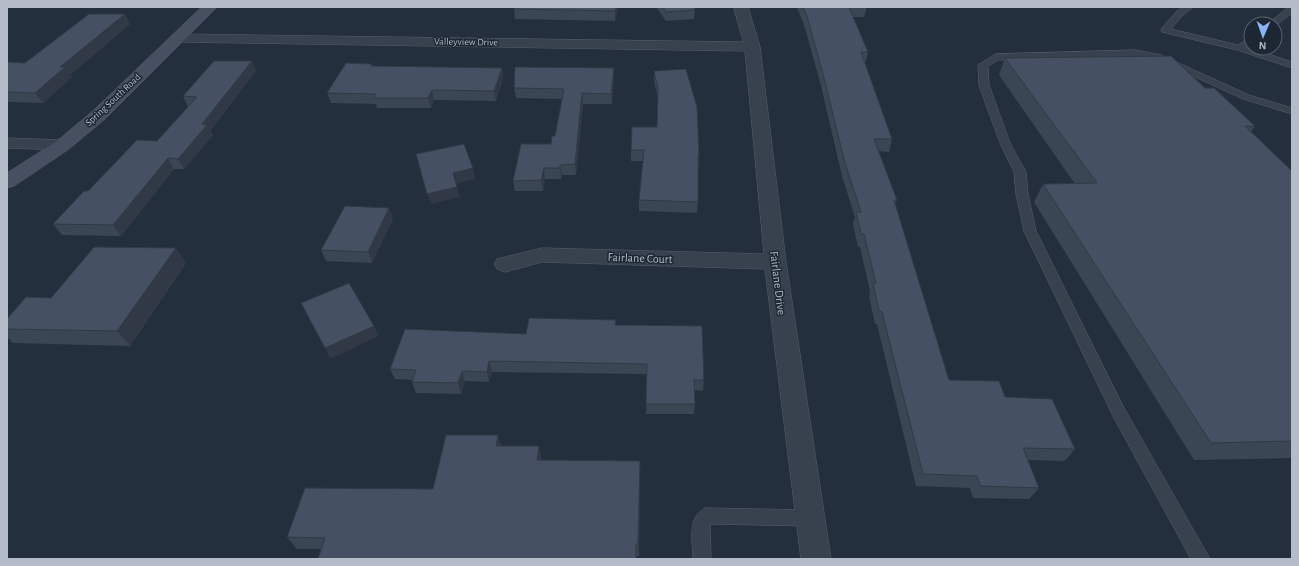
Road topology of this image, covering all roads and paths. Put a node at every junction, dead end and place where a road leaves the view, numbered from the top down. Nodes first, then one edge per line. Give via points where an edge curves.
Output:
1 (210, 7) edge
2 (742, 7) edge
3 (1189, 7) edge
4 (1292, 9) edge
5 (1283, 16) edge
6 (179, 38) junction
7 (1243, 46) edge
8 (752, 47) junction
9 (1240, 48) junction
10 (1292, 65) edge
11 (1292, 111) edge
12 (7, 143) edge
13 (63, 145) junction
14 (7, 182) edge
15 (775, 262) junction
16 (505, 264) dead end
17 (810, 518) junction
18 (702, 559) edge
19 (816, 559) edge
20 (1201, 559) edge

1 - 6 street, Spring South Road
2 - 8 street, Fairlane Drive
3 - 9 lane via 1165,30
4 - 5 lane
6 - 8 street, Valleyview Drive
6 - 13 street, Spring South Road via 100,114
7 - 9 lane
8 - 15 street, Fairlane Drive
9 - 10 lane
11 - 20 lane via 1246,97 1158,57 1136,53 996,57 983,65 984,85 1005,143 1020,172 1030,231 1119,413
12 - 13 street
13 - 14 street, Spring South Road
15 - 16 street, Fairlane Court via 542,255
15 - 17 street, Fairlane Drive
17 - 18 lane via 706,516 701,523
17 - 19 street, Fairlane Drive

